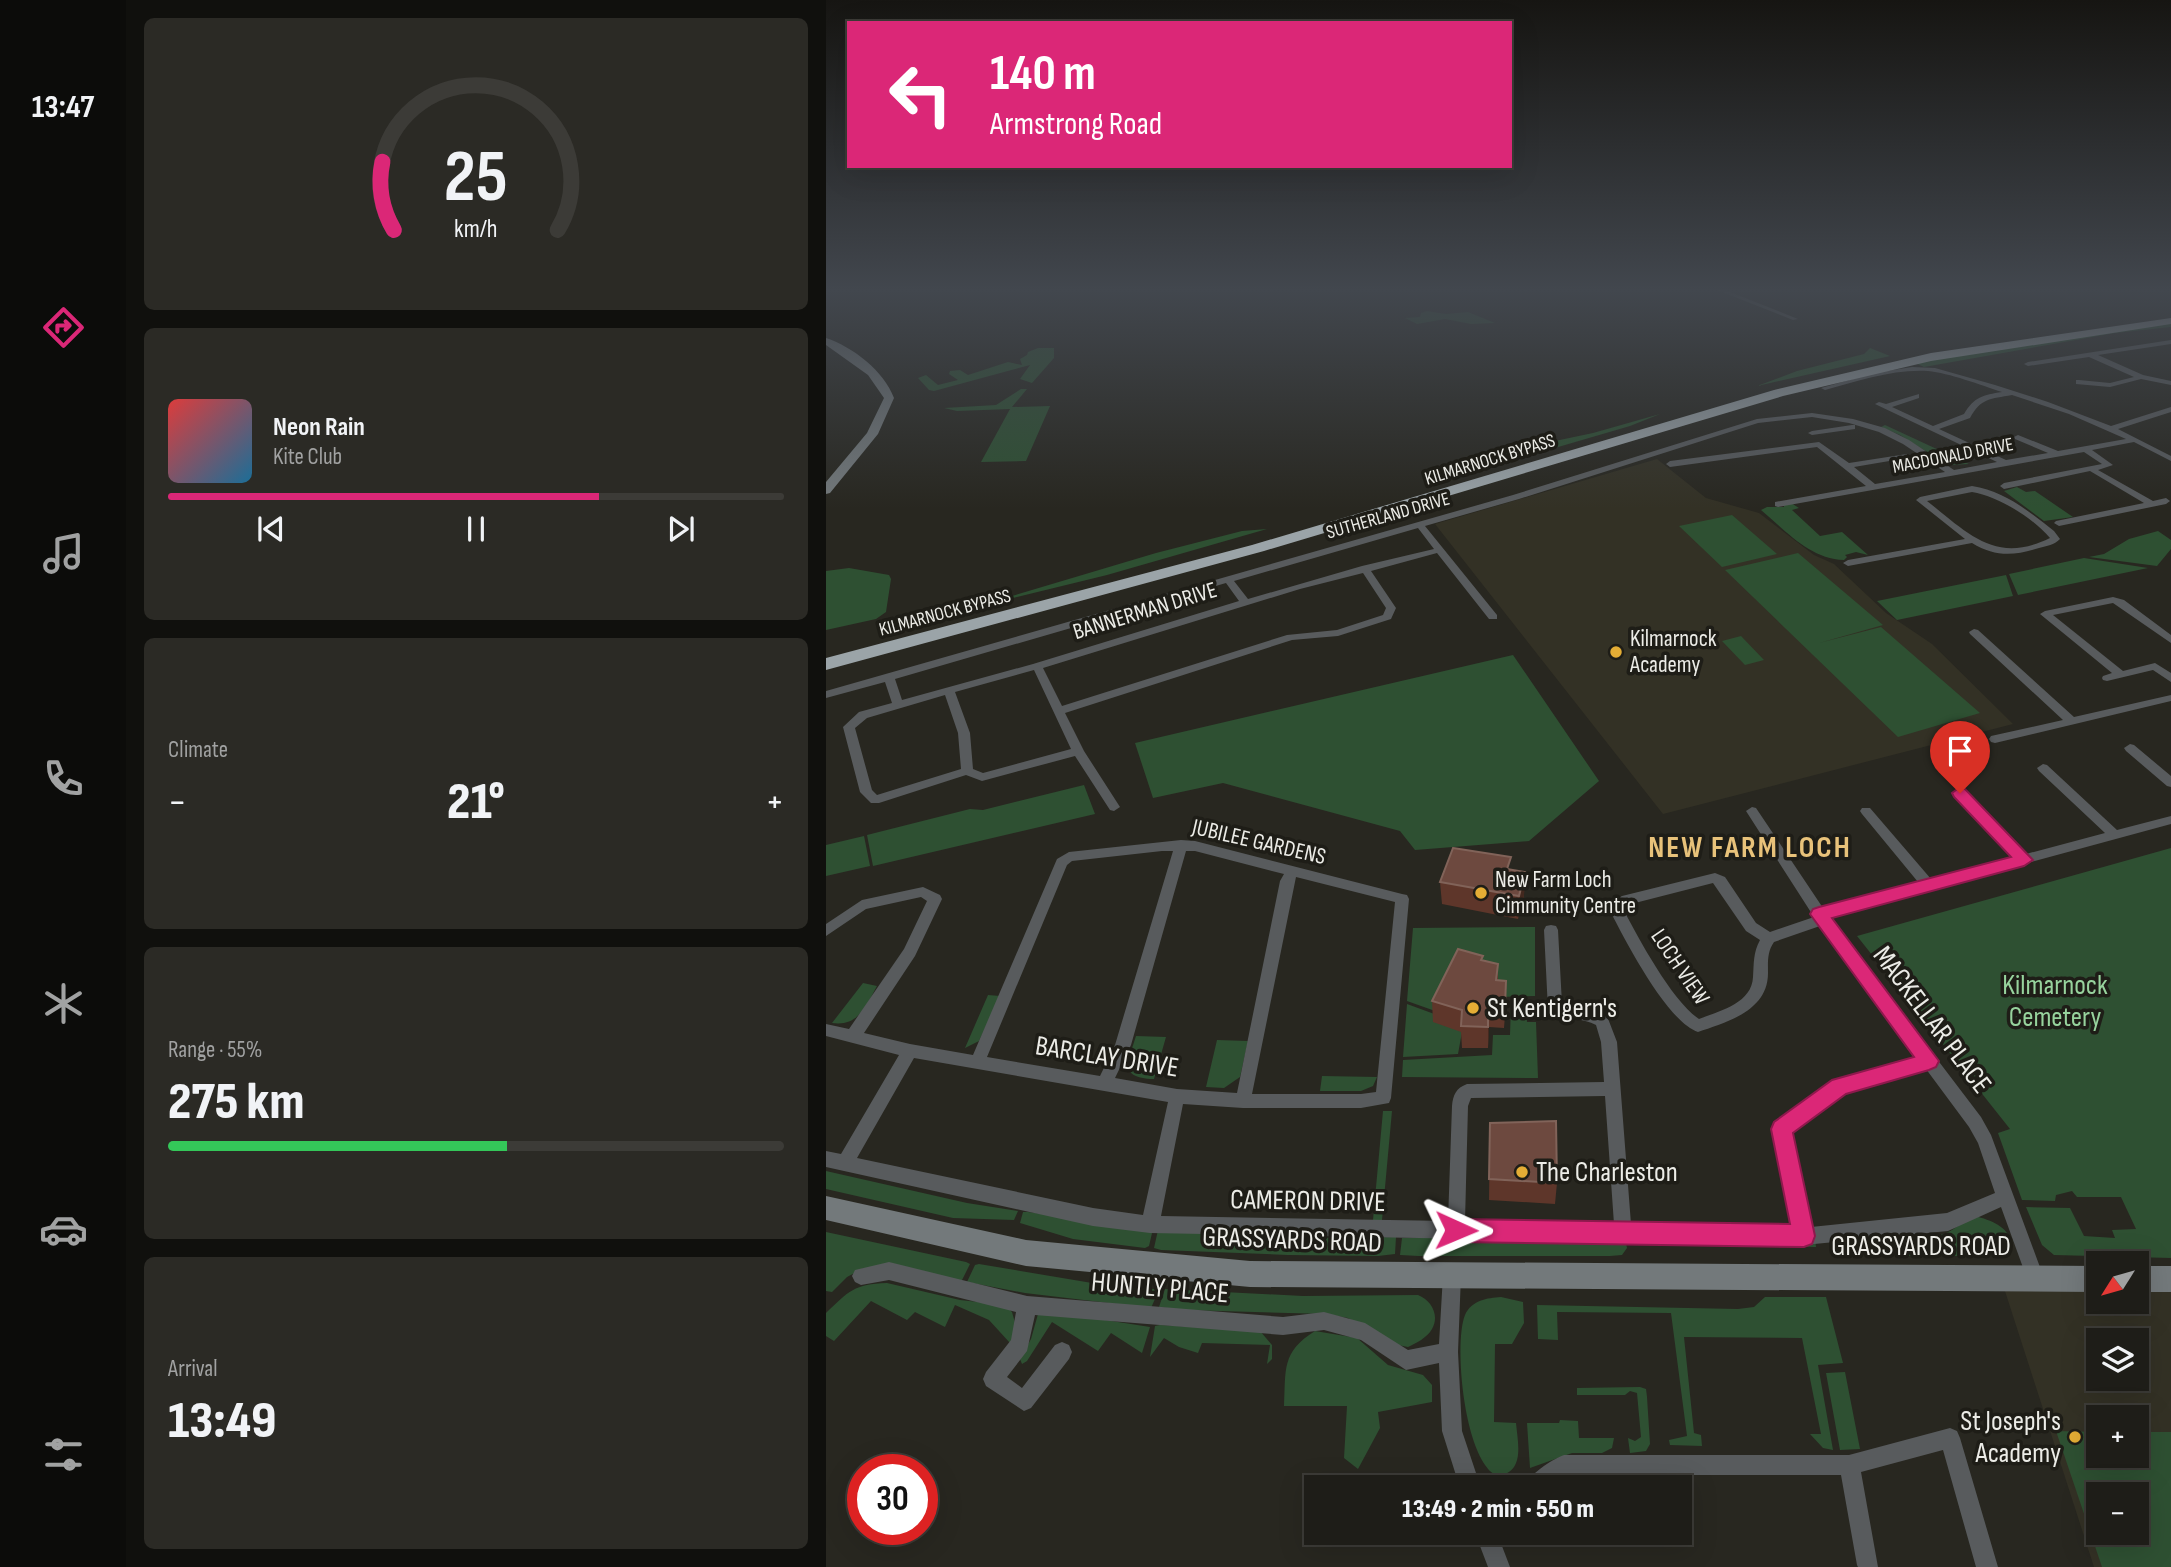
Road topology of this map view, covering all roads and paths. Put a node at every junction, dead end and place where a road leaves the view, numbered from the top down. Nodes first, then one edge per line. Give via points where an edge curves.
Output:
1 (859, 363) edge
2 (1878, 363) edge
3 (1905, 363) edge
4 (2033, 363) edge
5 (2109, 363) edge
6 (2028, 364) dead end
7 (2141, 377) junction
8 (2079, 382) dead end
9 (2171, 383) edge
10 (1825, 387) dead end
11 (2014, 393) junction
12 (1916, 396) dead end
13 (2171, 409) edge
14 (1803, 424) dead end
15 (1852, 427) dead end
16 (1932, 429) junction
17 (2109, 429) junction
18 (1812, 433) junction
19 (2018, 437) dead end
20 (2134, 440) junction
21 (1819, 444) junction
22 (2084, 448) junction
23 (2056, 453) junction
24 (1904, 456) dead end
25 (2171, 459) edge
26 (2004, 462) junction
27 (1670, 464) dead end
28 (1848, 466) junction
29 (2093, 470) junction
30 (1951, 472) junction
31 (1931, 477) junction
32 (2020, 483) junction
33 (2004, 486) dead end
34 (1874, 487) junction
35 (826, 490) edge
36 (2030, 490) dead end
37 (1953, 493) junction
38 (2166, 501) dead end
39 (1778, 504) dead end
40 (2152, 504) junction
41 (2074, 520) junction
42 (2059, 523) dead end
43 (1419, 524) junction
44 (2084, 527) dead end
45 (1974, 540) junction
46 (1439, 550) junction
47 (1848, 563) dead end
48 (1365, 568) junction
49 (1228, 580) junction
50 (1246, 603) junction
51 (1493, 617) dead end
52 (1974, 632) dead end
53 (2171, 640) edge
54 (826, 654) edge
55 (2171, 662) edge
56 (826, 664) edge
57 (1037, 666) junction
58 (2155, 666) junction
59 (2121, 675) junction
60 (888, 677) junction
61 (2107, 678) dead end
62 (2171, 679) edge
63 (949, 691) junction
64 (826, 695) edge
65 (2171, 698) edge
66 (898, 704) junction
67 (1058, 711) junction
68 (2070, 720) junction
69 (1995, 739) dead end
70 (2130, 748) dead end
71 (1078, 751) junction
72 (2043, 768) dead end
73 (967, 771) junction
74 (2171, 783) edge
75 (1960, 793) dead end
76 (1114, 807) dead end
77 (1752, 811) dead end
78 (1866, 811) dead end
79 (2171, 820) edge
80 (2115, 835) junction
81 (1181, 845) junction
82 (2024, 860) junction
83 (1293, 870) junction
84 (1928, 885) junction
85 (1821, 917) junction
86 (826, 930) edge
87 (1551, 930) dead end
88 (1769, 938) junction
89 (826, 1030) edge
90 (853, 1036) junction
91 (910, 1051) junction
92 (1929, 1061) junction
93 (977, 1063) junction
94 (1104, 1084) junction
95 (1612, 1089) junction
96 (1177, 1096) junction
97 (1383, 1098) joint
98 (1243, 1101) junction
99 (826, 1159) edge
100 (845, 1163) junction
101 (2005, 1197) junction
102 (826, 1208) edge
103 (1150, 1224) junction
104 (1456, 1230) junction
105 (1623, 1232) junction
106 (1804, 1236) junction
107 (1452, 1275) junction
108 (861, 1276) dead end
109 (2035, 1278) junction
110 (2086, 1279) edge
111 (2149, 1279) edge
112 (2171, 1279) edge
113 (1027, 1305) junction
114 (1062, 1352) dead end
115 (1448, 1352) junction
116 (1849, 1465) junction
117 (1467, 1475) edge
118 (1551, 1475) edge
119 (1491, 1545) edge
120 (1868, 1565) dead end
121 (1499, 1567) edge
122 (1987, 1567) edge

1 - 35 main road via 888,391 889,398 872,434
2 - 54 highway, KILMARNOCK BYPASS via 1254,541
3 - 56 highway, KILMARNOCK BYPASS via 1779,393 1247,551
4 - 6 street
5 - 7 street
7 - 8 street via 2103,386
7 - 9 street
10 - 11 street via 1926,368
11 - 16 street via 1981,399 1968,415
11 - 17 street
12 - 16 street via 1882,406
13 - 17 street
14 - 18 street
15 - 18 street
16 - 26 street
17 - 20 street
18 - 21 street
19 - 23 street
20 - 22 street, MACDONALD DRIVE
20 - 25 street
21 - 27 street
21 - 28 street
22 - 23 street, MACDONALD DRIVE
22 - 29 street via 2109,463
23 - 26 street, MACDONALD DRIVE
24 - 28 street
26 - 30 street, MACDONALD DRIVE
28 - 34 street
29 - 32 street
29 - 40 street
30 - 31 street, MACDONALD DRIVE
30 - 43 street, SUTHERLAND DRIVE via 1882,430 1812,415 1782,416
31 - 34 street, MACDONALD DRIVE
31 - 37 street
32 - 33 street
32 - 36 street
34 - 39 street, MACDONALD DRIVE
37 - 45 street via 1920,500
37 - 45 street via 1987,490 2001,496 2055,539 2002,552
38 - 40 street
40 - 41 street
41 - 42 street
41 - 44 street
43 - 46 street
43 - 49 street, SUTHERLAND DRIVE
45 - 47 street
46 - 48 street, BANNERMAN DRIVE
46 - 51 street
48 - 50 street, BANNERMAN DRIVE
48 - 67 street via 1391,608 1387,617 1338,633 1291,638
49 - 50 street
49 - 60 street, SUTHERLAND DRIVE
50 - 57 street, BANNERMAN DRIVE
52 - 68 street
53 - 59 street via 2113,600 2045,614
55 - 58 street
57 - 63 street, BANNERMAN DRIVE
57 - 67 street
58 - 59 street
58 - 62 street
59 - 61 street
60 - 64 street, SUTHERLAND DRIVE
60 - 66 street
63 - 66 street, BANNERMAN DRIVE
63 - 73 street via 964,733
65 - 68 street
66 - 73 street, BANNERMAN DRIVE via 863,716 849,727 866,792 874,800
67 - 71 street
68 - 69 street
70 - 74 street
71 - 73 street via 982,777
71 - 76 street
72 - 80 street
75 - 82 street
77 - 85 street, MACKELLAR PLACE
78 - 84 street
79 - 80 street
80 - 82 street
81 - 83 street, JUBILEE GARDENS
81 - 93 street, JUBILEE GARDENS via 1082,853 1064,860
81 - 94 street via 1123,1045
82 - 84 street
83 - 97 street, JUBILEE GARDENS via 1402,899
83 - 98 street via 1287,881
84 - 85 street
85 - 88 street
85 - 92 street, MACKELLAR PLACE
86 - 90 street via 862,905 923,892 935,899 910,951
87 - 95 street via 1555,1010 1586,1013 1602,1021 1609,1042
88 - 88 street, LOCH VIEW via 1758,963 1756,998 1698,1026 1690,1024 1674,1004 1615,907 1715,878 1751,927
89 - 90 street, BARCLAY DRIVE
90 - 91 street, BARCLAY DRIVE
91 - 93 street, BARCLAY DRIVE
91 - 100 street
92 - 101 street, MACKELLAR PLACE via 1975,1122
92 - 106 street via 1840,1087 1781,1129
93 - 94 street, BARCLAY DRIVE
94 - 96 street, BARCLAY DRIVE
95 - 104 street via 1466,1091 1460,1106
95 - 105 street
96 - 98 street, BARCLAY DRIVE
96 - 103 street
97 - 98 street, BARCLAY DRIVE
99 - 100 street, CAMERON DRIVE
100 - 103 street, CAMERON DRIVE via 1093,1217
101 - 106 street, CAMERON DRIVE via 1948,1222
101 - 109 street, MACKELLAR PLACE
102 - 107 main road, GRASSYARDS ROAD via 1026,1253 1250,1274
103 - 104 street, CAMERON DRIVE
104 - 105 street, CAMERON DRIVE
105 - 106 street, CAMERON DRIVE
107 - 109 main road, GRASSYARDS ROAD
107 - 115 street
108 - 113 street, HUNTLY PLACE via 889,1271
109 - 110 main road, GRASSYARDS ROAD
111 - 112 main road
113 - 114 street via 1020,1344 993,1379 1024,1401
113 - 115 street, HUNTLY PLACE via 1283,1325 1324,1321 1366,1332 1406,1360
115 - 117 street via 1452,1431
116 - 118 street via 1564,1465
116 - 120 street
116 - 122 street via 1950,1437
119 - 121 street

